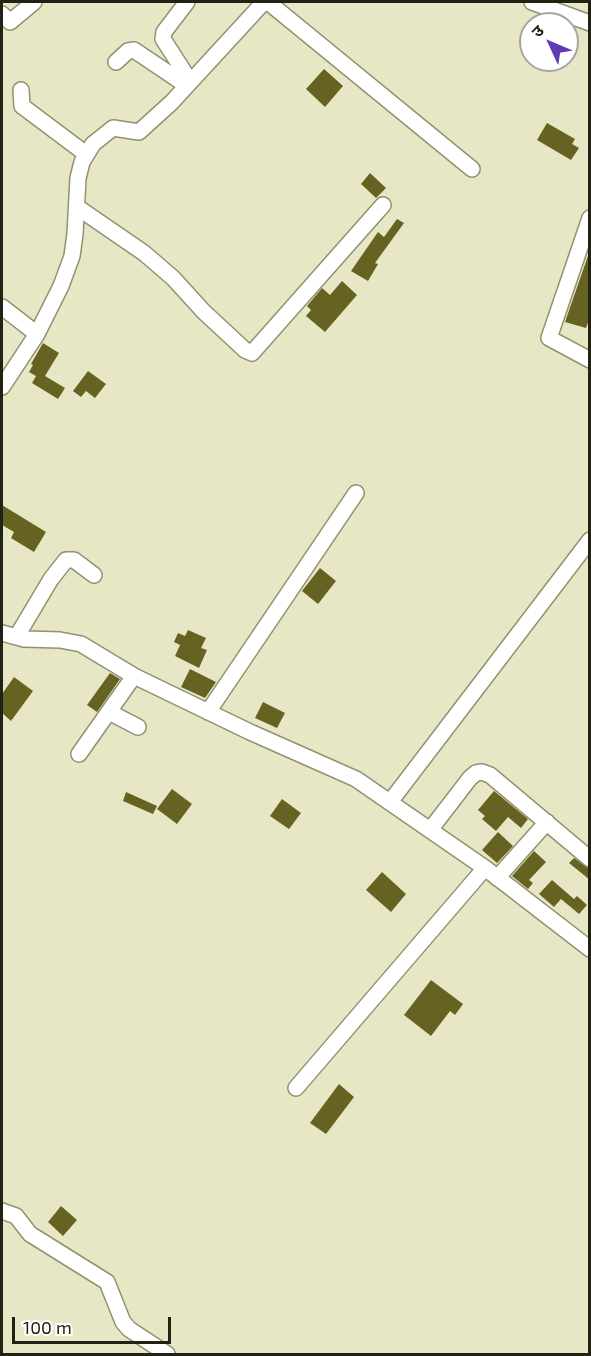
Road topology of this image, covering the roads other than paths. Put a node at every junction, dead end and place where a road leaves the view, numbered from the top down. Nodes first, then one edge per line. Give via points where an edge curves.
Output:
1 (34, 2) edge
2 (187, 2) edge
3 (266, 2) edge
4 (532, 2) edge
5 (2, 14) edge
6 (590, 23) edge
7 (116, 62) dead end
8 (188, 83) junction
9 (21, 90) dead end
10 (86, 154) junction
11 (472, 169) dead end
12 (383, 205) dead end
13 (77, 207) junction
14 (590, 218) edge
15 (2, 307) edge
16 (37, 334) junction
17 (590, 360) edge
18 (2, 387) edge
19 (356, 493) dead end
20 (590, 540) edge
21 (94, 574) dead end
22 (2, 633) edge
23 (17, 636) junction
24 (134, 676) junction
25 (109, 712) junction
26 (208, 712) junction
27 (138, 726) dead end
28 (79, 754) dead end
29 (390, 802) junction
30 (547, 822) junction
31 (430, 830) junction
32 (590, 859) edge
33 (491, 873) junction
34 (590, 949) edge
35 (296, 1088) dead end
36 (2, 1211) edge
37 (167, 1354) edge

1 - 5 street via 10,22
2 - 8 street via 163,39
3 - 8 street
3 - 11 street
4 - 6 street
7 - 8 street via 134,50
8 - 10 street via 139,132 113,128 104,132
9 - 10 street via 22,106
10 - 13 street via 78,178
12 - 13 street via 252,352 245,350 144,253
13 - 16 street via 72,256
14 - 17 street via 549,338
15 - 16 street
16 - 18 street
19 - 26 street
20 - 29 street
21 - 23 street via 74,560 66,560
22 - 23 street
23 - 24 street via 81,644
24 - 25 street
24 - 26 street
25 - 27 street
25 - 28 street
26 - 29 street via 356,779
29 - 31 street
30 - 31 street via 490,775 476,773
30 - 32 street
30 - 33 street
31 - 33 street
33 - 34 street
33 - 35 street
36 - 37 street via 16,1216 30,1234 107,1282 123,1322

